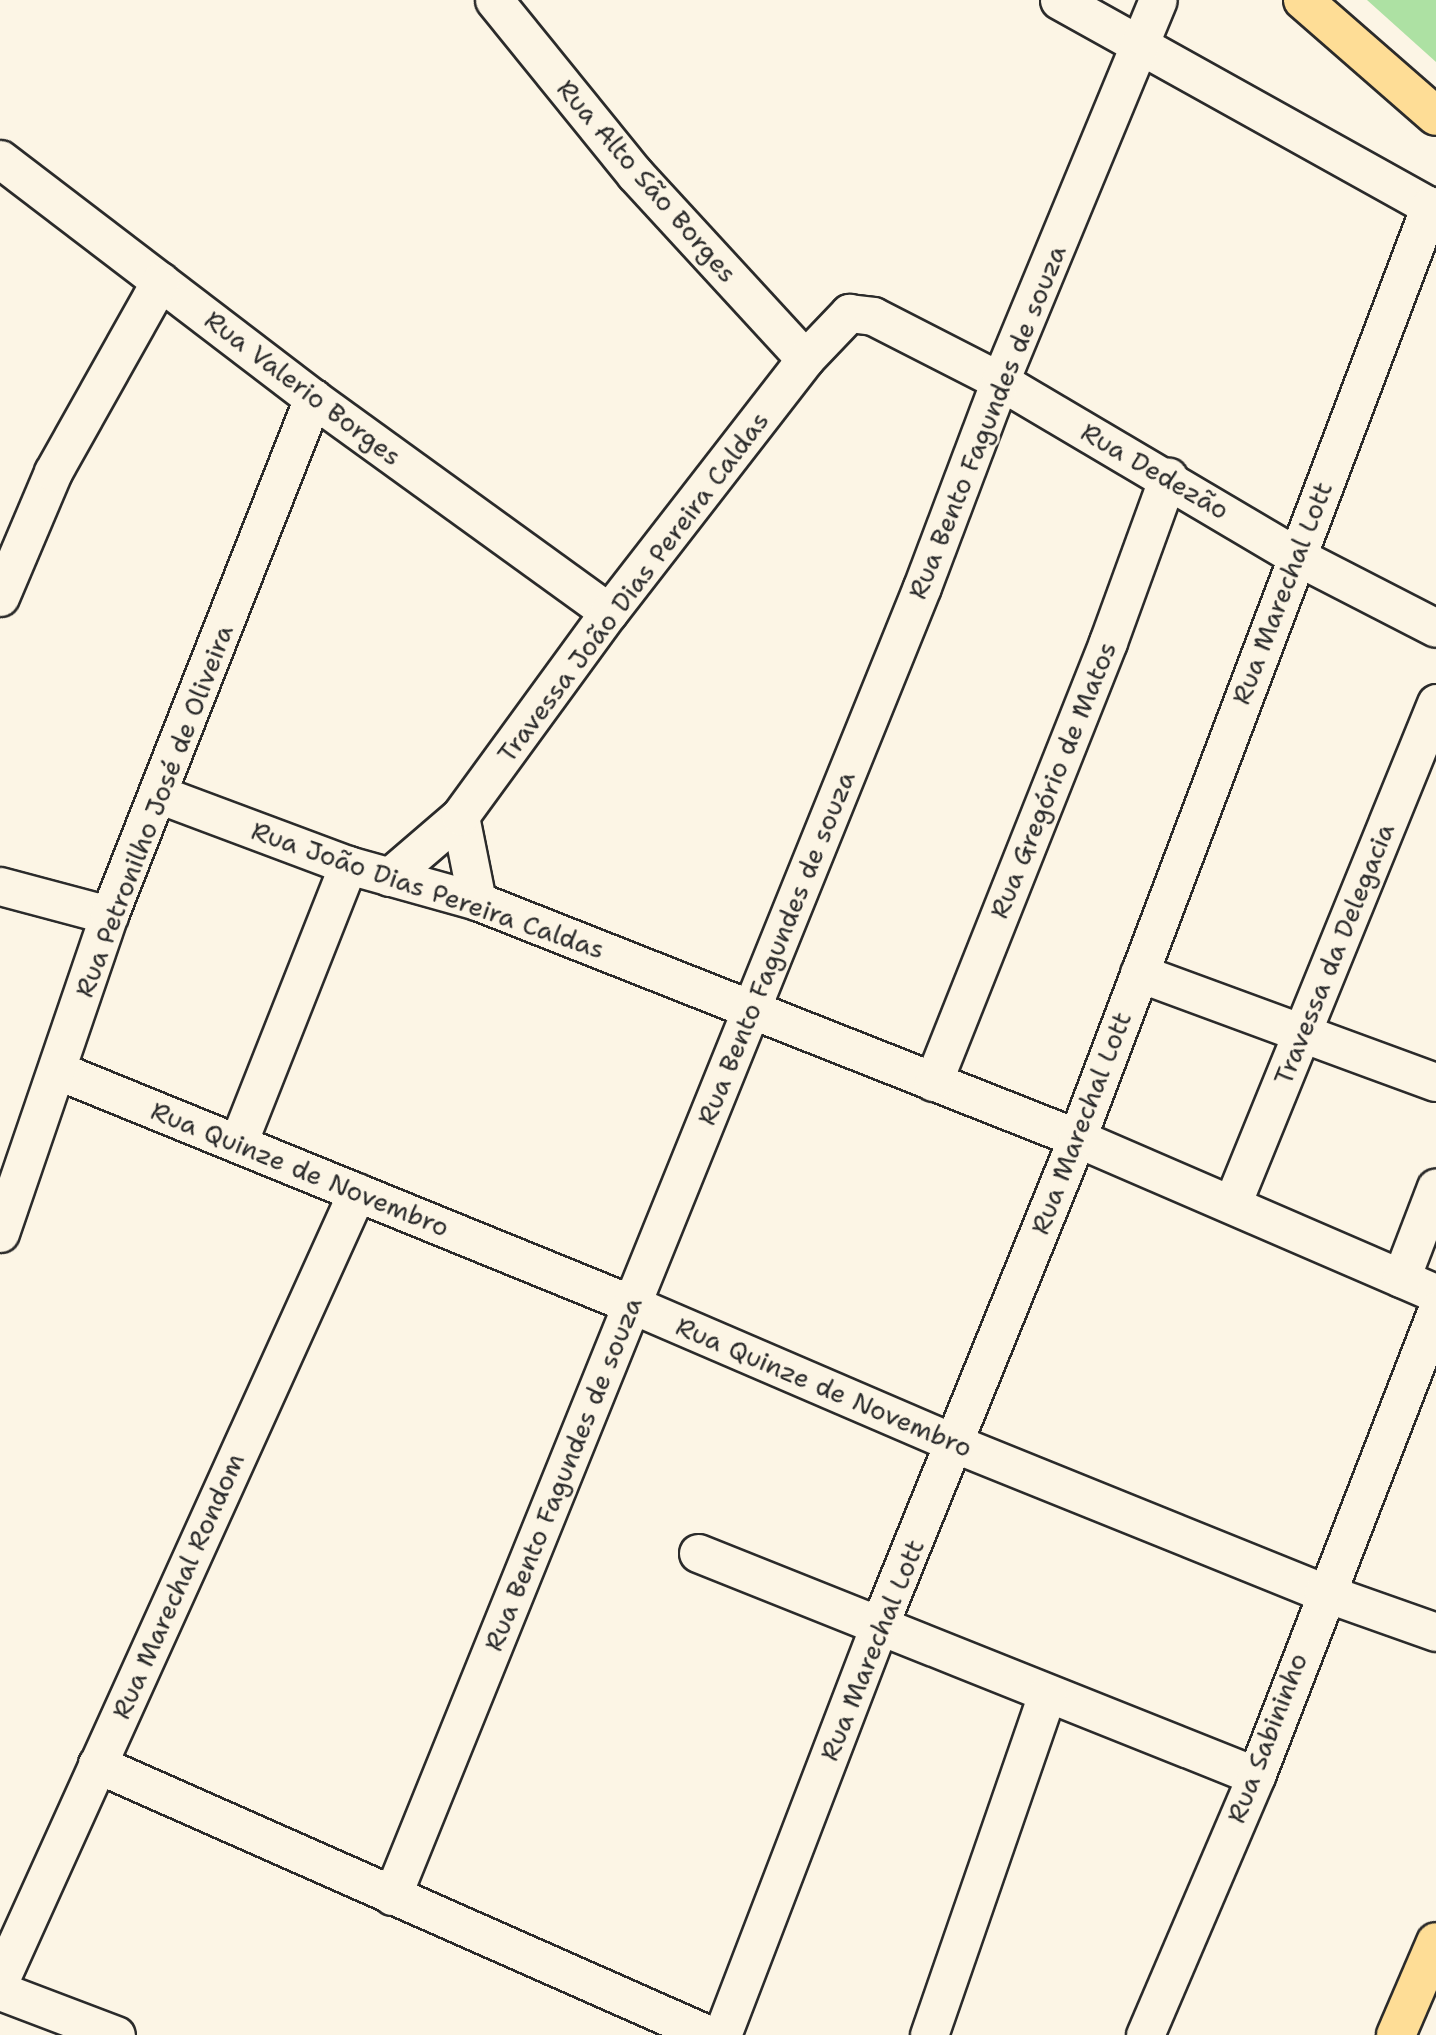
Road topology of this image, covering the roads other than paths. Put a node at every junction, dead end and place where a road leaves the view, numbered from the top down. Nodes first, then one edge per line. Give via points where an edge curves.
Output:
1 (494, 0) edge
2 (1059, 0) edge
3 (1158, 0) edge
4 (1303, 0) edge
5 (1140, 46) junction
6 (1436, 116) edge
7 (0, 159) edge
8 (1433, 208) edge
9 (160, 281) junction
10 (873, 316) joint
11 (805, 359) junction
12 (1000, 381) junction
13 (313, 398) junction
14 (1168, 477) junction
15 (10, 549) edge
16 (1296, 555) junction
17 (0, 597) edge
18 (610, 612) junction
19 (1436, 628) edge
20 (1436, 704) edge
21 (158, 794) junction
22 (460, 816) junction
23 (348, 865) junction
24 (389, 877) junction
25 (0, 886) edge
26 (477, 901) junction
27 (109, 915) junction
28 (1139, 973) junction
29 (751, 1009) junction
30 (1302, 1033) junction
31 (59, 1071) junction
32 (933, 1082) junction
33 (1436, 1082) edge
34 (1077, 1138) junction
35 (238, 1143) junction
36 (1436, 1186) edge
37 (357, 1192) junction
38 (1232, 1204) junction
39 (1, 1230) edge
40 (1401, 1278) junction
41 (1436, 1293) edge
42 (631, 1304) junction
43 (1436, 1311) edge
44 (956, 1444) junction
45 (698, 1553) dead end
46 (1323, 1592) junction
47 (878, 1628) junction
48 (1436, 1632) edge
49 (1047, 1694) junction
50 (97, 1764) junction
51 (1256, 1776) junction
52 (392, 1896) junction
53 (1436, 1942) edge
54 (0, 1980) edge
55 (0, 1992) edge
56 (116, 2035) edge
57 (709, 2035) edge
58 (722, 2035) edge
59 (929, 2035) edge
60 (1145, 2035) edge
61 (1396, 2035) edge

1 - 11 street, Rua Alto São Borges via 635,174
2 - 5 street
3 - 5 street, Rua Bento Fagundes de souza
4 - 6 main road
5 - 8 street
5 - 12 street, Rua Bento Fagundes de souza
7 - 9 street, Rua Valerio Borges
8 - 16 street, Rua Marechal Lott
9 - 13 street, Rua Valerio Borges
9 - 15 street
10 - 11 street, Travessa João Dias Pereira Caldas via 842,316
10 - 12 street, Rua Dedezão
11 - 18 street, Travessa João Dias Pereira Caldas
12 - 14 street, Rua Dedezão
12 - 29 street, Rua Bento Fagundes de souza
13 - 18 street, Rua Valerio Borges
13 - 21 street, Rua Petronilho José de Oliveira
14 - 16 street, Rua Dedezão
14 - 32 street, Rua Gregório de Matos via 1108,642
15 - 17 street
16 - 19 street, Rua Dedezão
16 - 28 street, Rua Marechal Lott
18 - 22 street, Travessa João Dias Pereira Caldas
20 - 30 street, Travessa da Delegacia
21 - 23 street, Rua João Dias Pereira Caldas
21 - 27 street, Rua Petronilho José de Oliveira
22 - 24 street, Travessa João Dias Pereira Caldas
22 - 26 street
23 - 24 street, Rua João Dias Pereira Caldas
23 - 35 street
24 - 26 street, Rua João Dias Pereira Caldas
25 - 27 street
26 - 29 street, Rua João Dias Pereira Caldas
27 - 31 street, Rua Petronilho José de Oliveira
28 - 30 street
28 - 34 street, Rua Marechal Lott
29 - 32 street, Rua João Dias Pereira Caldas
29 - 42 street, Rua Bento Fagundes de souza
30 - 33 street
30 - 38 street, Travessa da Delegacia
31 - 35 street, Rua Quinze de Novembro
31 - 39 street, Rua Petronilho José de Oliveira
32 - 34 street, Rua João Dias Pereira Caldas
34 - 38 street, Rua João Dias Pereira Caldas
34 - 44 street, Rua Marechal Lott
35 - 37 street, Rua Quinze de Novembro
36 - 40 street
37 - 42 street, Rua Quinze de Novembro
37 - 50 street, Rua Marechal Rondom
38 - 40 street, Rua João Dias Pereira Caldas
40 - 41 street, Rua João Dias Pereira Caldas
42 - 44 street, Rua Quinze de Novembro
42 - 52 street, Rua Bento Fagundes de souza
43 - 46 street, Rua Sabininho
44 - 46 street, Rua Quinze de Novembro
44 - 47 street, Rua Marechal Lott
45 - 47 street
46 - 48 street, Rua Quinze de Novembro
46 - 51 street, Rua Sabininho
47 - 49 street
47 - 58 street, Rua Marechal Lott
49 - 51 street
49 - 59 street
50 - 52 street
50 - 54 street, Rua Marechal Rondom
51 - 60 street, Rua Sabininho
52 - 57 street
53 - 61 main road
55 - 56 street

